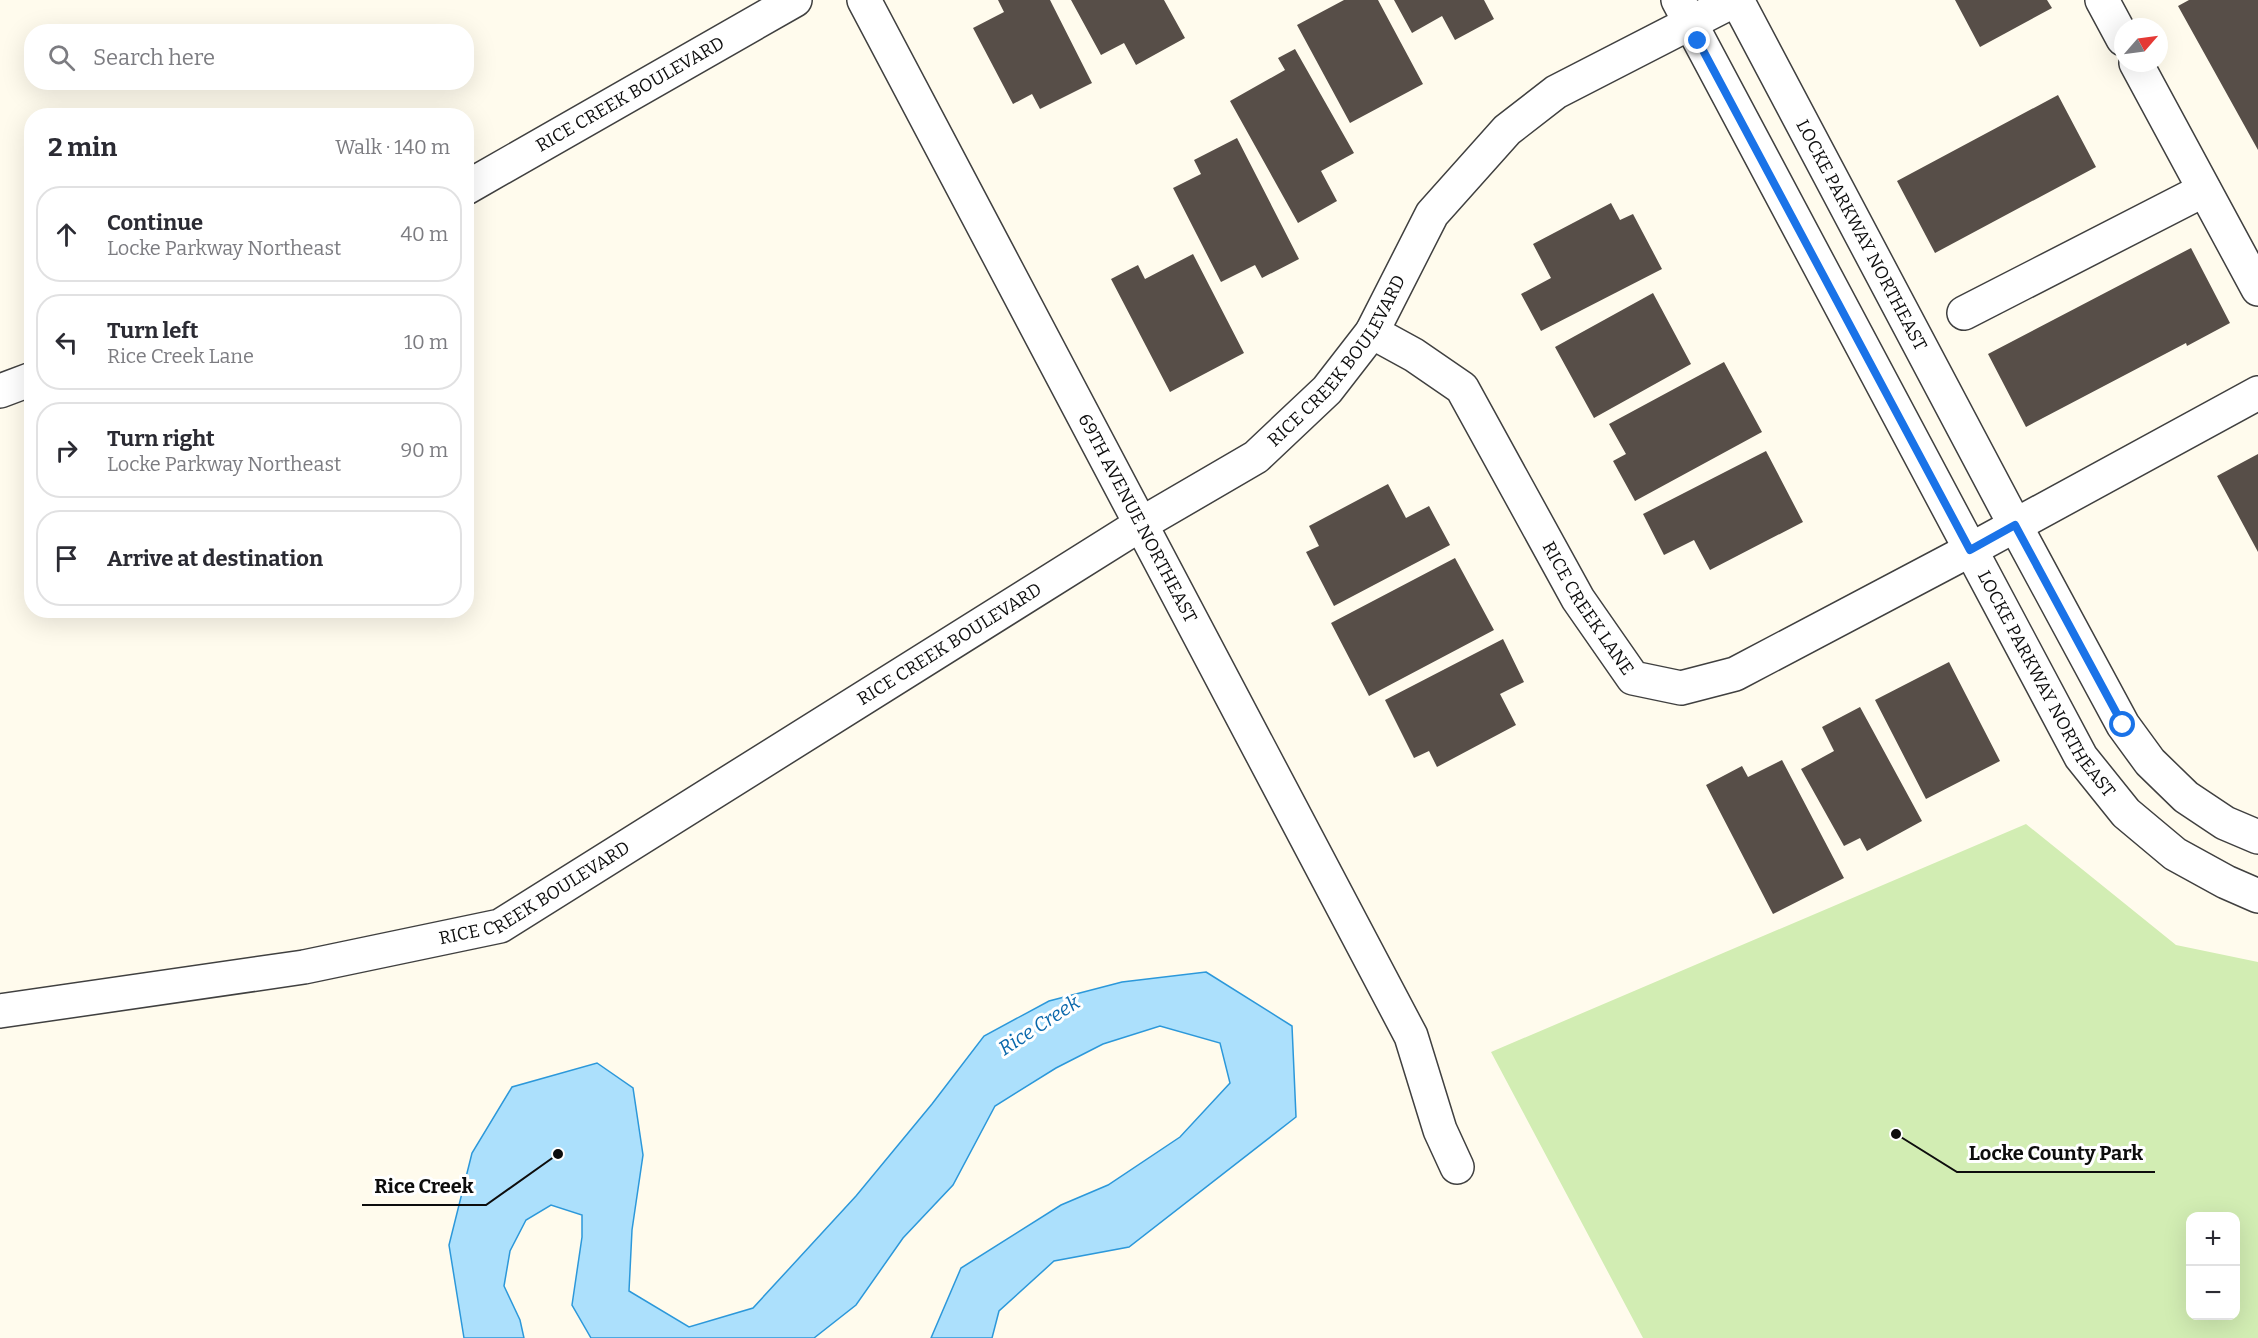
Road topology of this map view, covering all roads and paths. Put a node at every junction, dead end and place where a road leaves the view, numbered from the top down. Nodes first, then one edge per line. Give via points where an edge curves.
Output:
1 (795, 0) edge
2 (864, 0) edge
3 (1736, 0) edge
4 (2102, 0) edge
5 (1684, 12) edge
6 (2114, 22) edge
7 (2141, 72) edge
8 (474, 183) edge
9 (2204, 190) junction
10 (2258, 289) edge
11 (1964, 313) dead end
12 (1372, 332) junction
13 (24, 382) edge
14 (0, 392) edge
15 (2258, 393) edge
16 (1141, 524) junction
17 (2015, 525) junction
18 (1970, 550) junction
19 (2258, 837) edge
20 (2258, 896) edge
21 (0, 1011) edge
22 (1457, 1167) dead end

1 - 8 street, RICE CREEK BOULEVARD
2 - 16 street, 69TH AVENUE NORTHEAST
3 - 5 street, RICE CREEK BOULEVARD
3 - 17 street, LOCKE PARKWAY NORTHEAST
4 - 6 street
5 - 12 street, RICE CREEK BOULEVARD via 1556,92 1507,130 1432,214
5 - 18 street, LOCKE PARKWAY NORTHEAST
7 - 9 street
9 - 10 street
9 - 11 street
12 - 16 street, RICE CREEK BOULEVARD via 1327,390 1256,457
12 - 18 street, RICE CREEK LANE via 1462,388 1578,599 1633,678 1681,688 1735,674
13 - 14 street
15 - 17 street, RICE CREEK LANE
16 - 21 street, RICE CREEK BOULEVARD via 500,926 304,967
16 - 22 street, 69TH AVENUE NORTHEAST via 1411,1036 1440,1130
17 - 18 street, RICE CREEK LANE
17 - 19 street, LOCKE PARKWAY NORTHEAST via 2123,725 2150,762 2186,796 2225,823
18 - 20 street, LOCKE PARKWAY NORTHEAST via 2081,756 2126,813 2175,854

